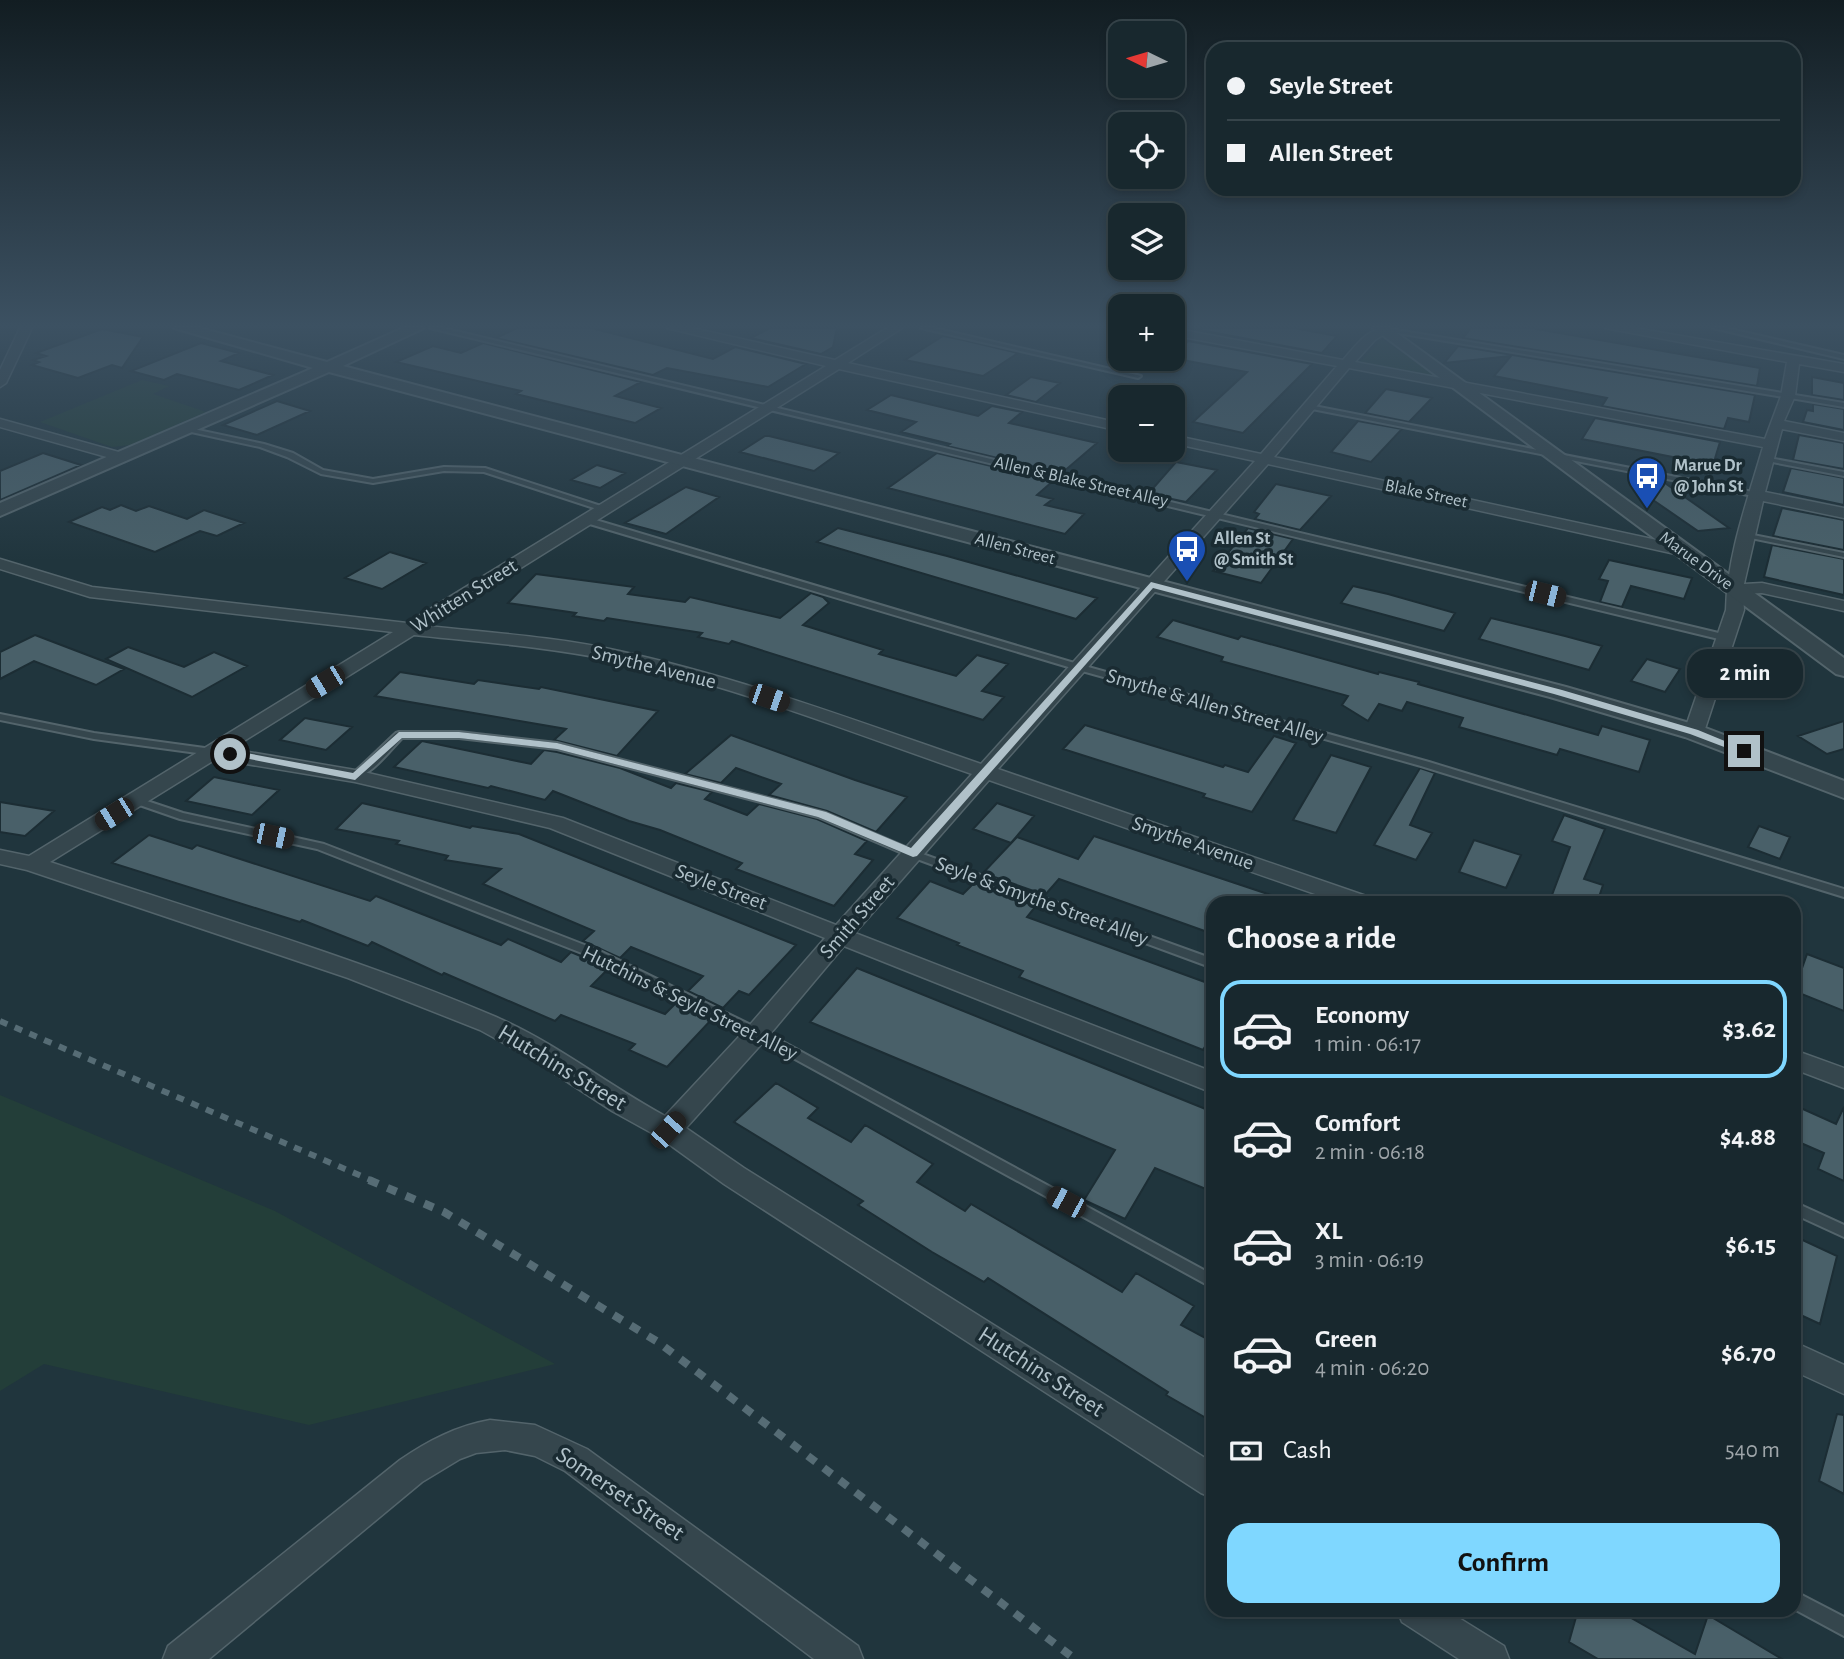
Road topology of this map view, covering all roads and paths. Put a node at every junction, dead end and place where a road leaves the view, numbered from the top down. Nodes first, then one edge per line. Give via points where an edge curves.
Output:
1 (239, 405) edge
2 (473, 405) edge
3 (759, 405) edge
4 (774, 405) edge
5 (1021, 405) edge
6 (1485, 405) edge
7 (1550, 405) edge
8 (1784, 405) edge
9 (1309, 407) joint
10 (770, 408) junction
11 (0, 423) edge
12 (1108, 424) edge
13 (1776, 424) junction
14 (184, 429) junction
15 (1844, 437) edge
16 (1185, 442) edge
17 (1769, 452) junction
18 (1551, 454) junction
19 (121, 457) junction
20 (1263, 459) junction
21 (682, 461) junction
22 (1844, 474) edge
23 (1758, 495) junction
24 (606, 509) junction
25 (0, 510) edge
26 (1844, 513) edge
27 (1218, 514) junction
28 (586, 520) junction
29 (1746, 535) junction
30 (1681, 550) junction
31 (1844, 555) edge
32 (0, 564) edge
33 (1151, 585) junction
34 (1735, 589) junction
35 (1844, 606) edge
36 (410, 629) junction
37 (1727, 638) junction
38 (1841, 665) edge
39 (1078, 667) junction
40 (0, 717) edge
41 (1694, 732) junction
42 (212, 752) junction
43 (986, 771) junction
44 (355, 776) junction
45 (1844, 790) edge
46 (135, 800) junction
47 (913, 854) junction
48 (0, 857) edge
49 (32, 864) junction
50 (1844, 893) edge
51 (1344, 896) edge
52 (841, 934) junction
53 (1206, 961) edge
54 (757, 1033) junction
55 (1801, 1062) edge
56 (1844, 1078) edge
57 (1206, 1080) edge
58 (668, 1130) junction
59 (1801, 1211) edge
60 (1844, 1231) edge
61 (1206, 1278) edge
62 (1801, 1359) edge
63 (1844, 1380) edge
64 (1206, 1478) edge
65 (1801, 1604) edge
66 (1425, 1617) edge
67 (1844, 1627) edge
68 (181, 1659) edge
69 (845, 1659) edge
70 (1491, 1659) edge

1 - 14 street
2 - 21 street, Allen Street
3 - 10 lane, Allen & Blake Street Alley
4 - 10 street, Whitten Street
5 - 12 street
6 - 18 street, Marue Drive
7 - 17 street
8 - 13 street
9 - 18 lane
9 - 20 street, Smith Street
10 - 21 street, Whitten Street
10 - 27 lane, Allen & Blake Street Alley
11 - 19 street
13 - 15 street
13 - 17 street
14 - 19 street
14 - 24 lane via 262,445 321,472 373,481 444,469 485,470
16 - 20 street, Blake Street
17 - 22 lane
17 - 23 street
18 - 23 lane
18 - 30 street, Marue Drive
19 - 25 street
20 - 27 street, Smith Street
20 - 30 street, Blake Street
21 - 24 street, Whitten Street
21 - 33 street, Allen Street
23 - 26 street
23 - 29 street
24 - 28 street, Whitten Street
27 - 33 street, Smith Street
27 - 37 lane, Allen & Blake Street Alley
28 - 36 street, Whitten Street
28 - 39 lane, Smythe & Allen Street Alley
29 - 31 lane
29 - 34 street
30 - 34 street, Marue Drive
32 - 36 street, Smythe Avenue via 90,592
33 - 39 street, Smith Street
33 - 41 street, Allen Street
34 - 35 street via 1762,588
34 - 37 street
34 - 38 street, Marue Drive
36 - 42 street, Whitten Street
36 - 43 street, Smythe Avenue via 576,648 655,663
37 - 41 street
39 - 43 street, Smith Street
39 - 50 lane, Smythe & Allen Street Alley via 1425,764
40 - 42 lane
41 - 45 street, Allen Street
42 - 44 street, Seyle Street
42 - 46 street, Whitten Street
43 - 47 street, Smith Street
43 - 51 street, Smythe Avenue
44 - 47 lane, Seyle & Smythe Street Alley via 399,735 459,735 557,746 822,815
44 - 52 street, Seyle Street via 556,822
46 - 49 street, Whitten Street
46 - 54 lane, Hutchins & Seyle Street Alley via 180,816 333,851 596,954
47 - 52 street, Smith Street
47 - 53 lane, Seyle & Smythe Street Alley
48 - 49 street, Hutchins Street
49 - 58 street, Hutchins Street via 356,972 489,1024
52 - 54 street, Smith Street
52 - 57 street, Seyle Street
54 - 58 street, Smith Street
54 - 61 lane, Hutchins & Seyle Street Alley
55 - 56 street
58 - 64 street, Hutchins Street
59 - 60 lane
62 - 63 street
65 - 67 lane
66 - 70 street
68 - 69 street, Somerset Street via 421,1464 470,1438 495,1434 561,1450

